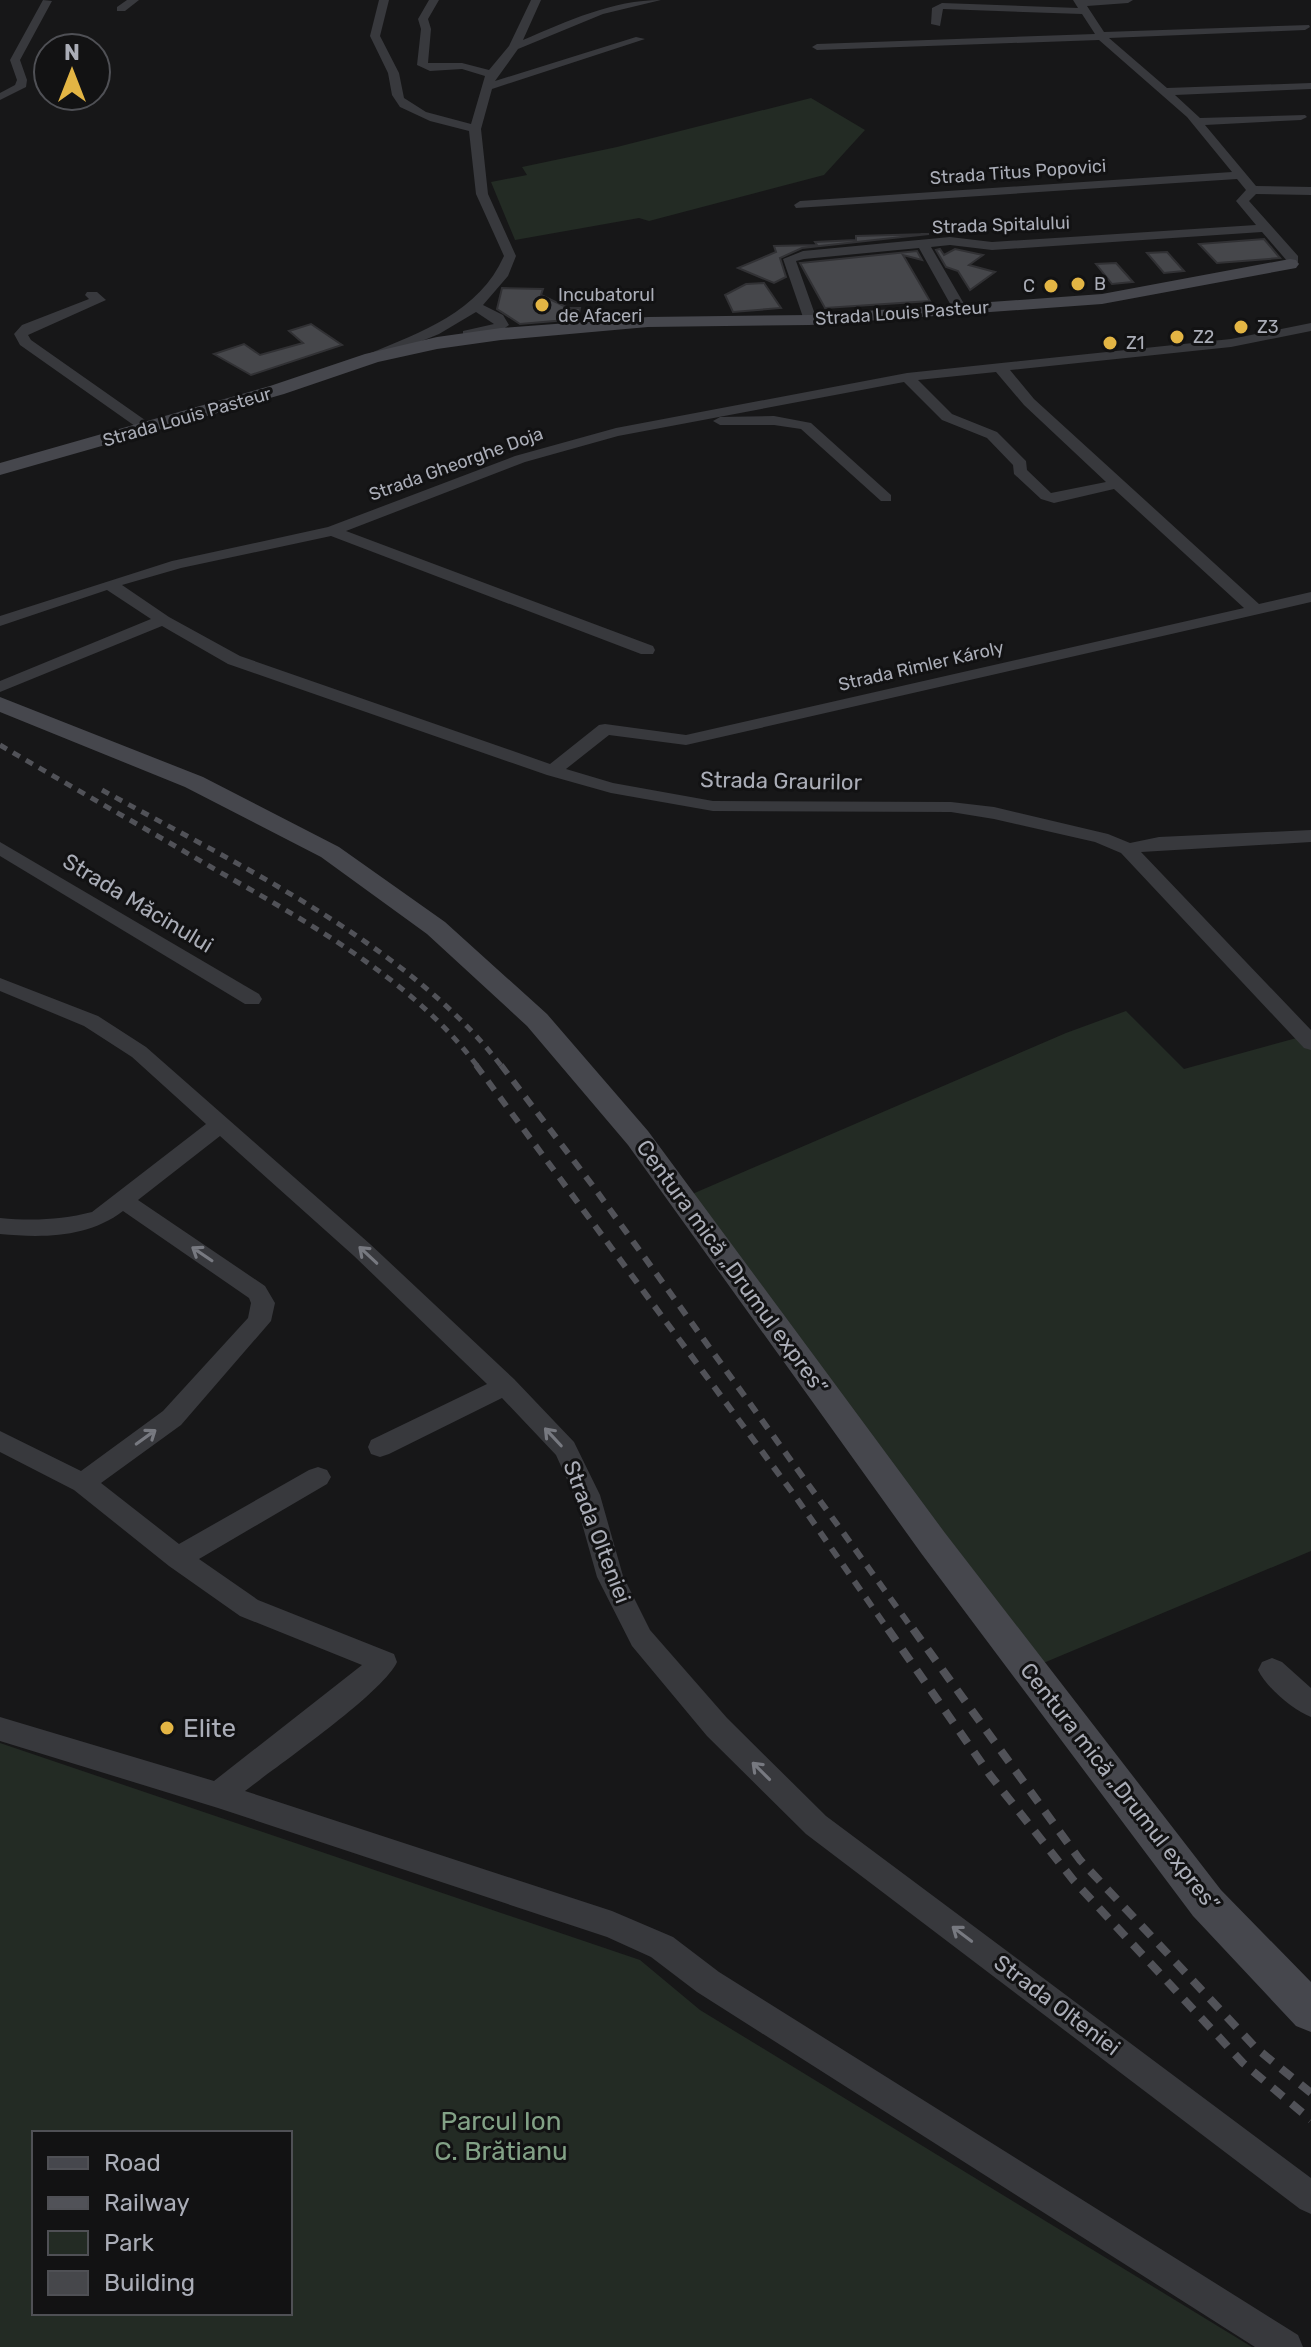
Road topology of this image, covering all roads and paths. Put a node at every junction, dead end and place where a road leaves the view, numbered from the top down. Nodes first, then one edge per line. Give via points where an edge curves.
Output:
1 (134, 0) edge
2 (384, 0) edge
3 (434, 0) edge
4 (536, 0) edge
5 (656, 0) edge
6 (1128, 0) edge
7 (47, 1) edge
8 (1081, 5) edge
9 (121, 9) dead end
10 (936, 24) dead end
11 (1305, 27) dead end
12 (1101, 36) junction
13 (640, 39) dead end
14 (514, 47) junction
15 (817, 47) dead end
16 (491, 74) junction
17 (1311, 86) edge
18 (486, 87) junction
19 (1163, 92) junction
20 (0, 97) edge
21 (1301, 117) dead end
22 (1197, 122) junction
23 (475, 129) junction
24 (1238, 175) junction
25 (1253, 190) junction
26 (1311, 191) edge
27 (800, 205) dead end
28 (1263, 228) junction
29 (924, 245) junction
30 (1300, 260) edge
31 (92, 295) dead end
32 (475, 306) junction
33 (960, 309) junction
34 (810, 320) junction
35 (1311, 327) edge
36 (510, 334) junction
37 (434, 339) junction
38 (372, 358) junction
39 (999, 366) junction
40 (907, 377) junction
41 (689, 416) junction
42 (147, 428) junction
43 (0, 469) edge
44 (1118, 484) junction
45 (886, 498) dead end
46 (332, 531) junction
47 (109, 584) junction
48 (1311, 597) edge
49 (1256, 610) junction
50 (163, 620) junction
51 (0, 621) edge
52 (647, 650) dead end
53 (0, 687) edge
54 (0, 704) edge
55 (553, 771) junction
56 (1311, 836) edge
57 (0, 848) edge
58 (1128, 849) junction
59 (0, 984) edge
60 (252, 999) dead end
61 (1311, 1043) edge
62 (222, 1123) junction
63 (122, 1200) junction
64 (0, 1226) edge
65 (505, 1386) junction
66 (0, 1441) edge
67 (380, 1447) dead end
68 (318, 1477) dead end
69 (83, 1483) junction
70 (178, 1558) junction
71 (1272, 1670) dead end
72 (1311, 1705) edge
73 (0, 1729) edge
74 (218, 1795) junction
75 (1311, 2012) edge
76 (1311, 2198) edge
77 (1286, 2347) edge

1 - 9 street
2 - 23 street via 374,43 394,72 401,103
3 - 16 street via 423,19 422,65 462,66
4 - 14 street
5 - 14 street via 600,12
6 - 8 street
7 - 20 street via 15,60 20,87
8 - 10 street via 942,6 937,8
8 - 12 street
11 - 12 street
12 - 15 street
12 - 19 street
13 - 18 street
14 - 16 street
16 - 18 street
17 - 19 street
18 - 23 street
19 - 22 street
21 - 22 street
22 - 24 street
23 - 32 street via 482,194 510,256 504,276
24 - 25 street
24 - 27 street, Strada Titus Popovici
25 - 26 street
25 - 28 street via 1242,201
28 - 29 street, Strada Spitalului via 992,246 960,241
28 - 30 street
29 - 33 street
29 - 34 street, Strada Spitalului via 789,259
30 - 33 main road, Strada Louis Pasteur via 1102,299
31 - 42 street via 99,300 21,334 25,342
32 - 37 street
32 - 37 street via 502,325
33 - 34 main road, Strada Louis Pasteur
34 - 36 main road, Strada Louis Pasteur via 648,322
35 - 39 street, Strada Gheorghe Doja via 1231,343
36 - 37 main road, Strada Louis Pasteur
36 - 38 main road, Strada Louis Pasteur
37 - 38 main road, Strada Louis Pasteur
38 - 42 main road, Strada Louis Pasteur
39 - 40 street, Strada Gheorghe Doja
39 - 44 street via 1029,402
40 - 41 street, Strada Gheorghe Doja
40 - 44 street via 947,417 992,435 1046,496
41 - 45 street, Strada Gheorghe Doja via 806,426
41 - 46 street, Strada Gheorghe Doja via 520,459
42 - 43 main road, Strada Louis Pasteur
44 - 49 street
46 - 47 street, Strada Gheorghe Doja
46 - 52 street
47 - 50 street, Strada Graurilor
47 - 51 street, Strada Gheorghe Doja
48 - 49 street, Strada Rimler Károly
49 - 55 street, Strada Rimler Károly via 696,739 605,729
50 - 53 street
50 - 55 street, Strada Graurilor via 234,660
54 - 75 main road, Centura mică „Drumul expres” via 194,782 330,852 436,928 537,1020 638,1138 933,1543 1207,1903
55 - 58 street, Strada Graurilor via 611,788 713,806 951,807 1101,838
56 - 58 street
57 - 60 street, Strada Măcinului
58 - 61 street, Strada Graurilor
59 - 62 street, Strada Olteniei via 91,1021 139,1052
62 - 63 street
65 -> 62 street, Strada Olteniei
63 - 64 street via 99,1218 69,1226
69 -> 63 street via 172,1418 259,1321 263,1303 257,1292
65 - 67 street
76 -> 65 street, Strada Olteniei via 816,1825 717,1727 641,1638 610,1577 587,1495 565,1449
66 - 69 street
68 - 70 street
69 - 70 street
70 - 74 street via 249,1608 384,1662
71 - 72 street
73 - 74 street
74 - 77 street via 612,1925 662,1947 708,1982

